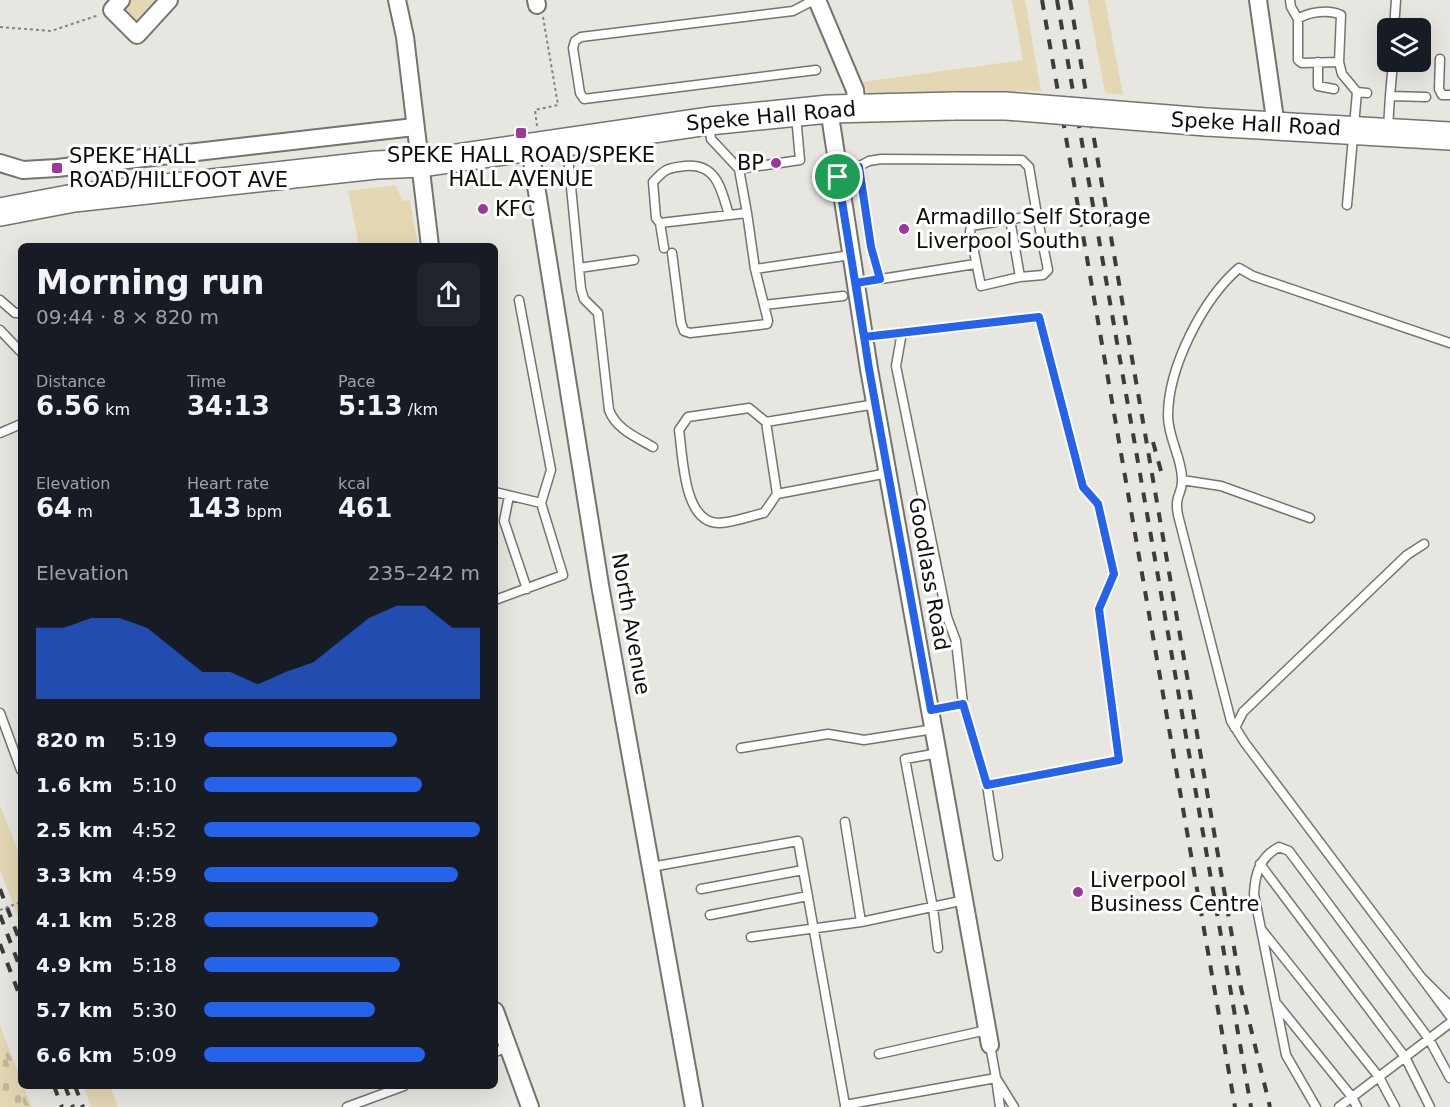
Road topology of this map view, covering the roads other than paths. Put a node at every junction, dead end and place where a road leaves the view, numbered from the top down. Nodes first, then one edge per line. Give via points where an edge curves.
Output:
1 (169, 0) edge
2 (397, 0) edge
3 (816, 0) edge
4 (1258, 0) edge
5 (1290, 0) edge
6 (1396, 0) edge
7 (117, 5) edge
8 (1395, 18) edge
9 (1298, 19) junction
10 (1440, 59) dead end
11 (1318, 62) junction
12 (1339, 62) junction
13 (816, 70) dead end
14 (1391, 72) edge
15 (1334, 89) dead end
16 (1357, 92) junction
17 (1368, 93) dead end
18 (1450, 95) edge
19 (1390, 96) junction
20 (1426, 97) dead end
21 (857, 108) junction
22 (829, 109) junction
23 (795, 113) junction
24 (709, 121) junction
25 (1276, 126) junction
26 (414, 127) junction
27 (1353, 130) junction
28 (1388, 132) junction
29 (1450, 136) edge
30 (546, 146) junction
31 (422, 163) junction
32 (89, 164) junction
33 (3, 165) edge
34 (859, 167) junction
35 (739, 169) junction
36 (838, 177) junction
37 (84, 196) junction
38 (1347, 206) dead end
39 (0, 212) edge
40 (747, 213) junction
41 (729, 215) junction
42 (1037, 215) junction
43 (1010, 219) junction
44 (660, 223) junction
45 (0, 228) edge
46 (430, 243) edge
47 (852, 255) junction
48 (634, 260) dead end
49 (975, 264) junction
50 (579, 268) junction
51 (755, 269) junction
52 (1020, 278) junction
53 (880, 279) junction
54 (856, 283) junction
55 (843, 296) dead end
56 (0, 300) edge
57 (519, 300) dead end
58 (764, 305) junction
59 (18, 313) edge
60 (0, 330) edge
61 (902, 333) junction
62 (864, 337) junction
63 (1450, 343) edge
64 (18, 349) edge
65 (876, 404) junction
66 (766, 422) junction
67 (18, 425) edge
68 (0, 433) edge
69 (653, 447) dead end
70 (888, 473) junction
71 (1182, 480) junction
72 (498, 493) edge
73 (777, 494) junction
74 (510, 496) junction
75 (541, 503) junction
76 (1310, 518) dead end
77 (1424, 544) dead end
78 (527, 589) junction
79 (498, 599) edge
80 (963, 704) junction
81 (931, 710) junction
82 (0, 713) edge
83 (1235, 728) junction
84 (934, 729) junction
85 (741, 748) dead end
86 (939, 753) junction
87 (18, 762) edge
88 (987, 785) junction
89 (845, 822) dead end
90 (998, 856) dead end
91 (1260, 864) junction
92 (651, 867) junction
93 (803, 870) junction
94 (701, 889) dead end
95 (808, 896) junction
96 (964, 900) junction
97 (933, 908) junction
98 (710, 915) dead end
99 (861, 922) junction
100 (1259, 927) junction
101 (813, 928) junction
102 (751, 937) dead end
103 (938, 948) dead end
104 (1421, 977) junction
105 (1276, 1004) junction
106 (1450, 1006) edge
107 (1450, 1016) edge
108 (1450, 1023) edge
109 (498, 1028) edge
110 (988, 1037) junction
111 (1429, 1039) junction
112 (502, 1050) edge
113 (879, 1054) dead end
114 (1405, 1057) junction
115 (1379, 1077) junction
116 (996, 1078) junction
117 (1450, 1078) edge
118 (396, 1089) edge
119 (1352, 1097) junction
120 (845, 1106) edge
121 (347, 1107) edge
122 (530, 1107) edge
123 (693, 1107) edge
124 (1000, 1107) edge
125 (1014, 1107) edge
126 (1316, 1107) edge
127 (1339, 1107) edge
128 (1357, 1107) edge
129 (1395, 1107) edge
130 (1430, 1107) edge

1 - 7 street via 137,35
2 - 26 street via 405,37
3 - 13 lane via 793,11 581,37 573,48 580,93 590,100
3 - 21 street via 855,90
4 - 25 street
5 - 9 lane
6 - 8 lane
9 - 11 lane via 1298,60
9 - 12 lane via 1305,14 1341,15
10 - 18 lane via 1440,89 1442,95
11 - 12 lane
11 - 15 lane via 1318,87
12 - 16 lane via 1342,74
14 - 19 lane
16 - 17 lane
16 - 27 lane
19 - 20 lane
19 - 28 lane
21 - 22 highway, Speke Hall Road
21 - 25 highway, Speke Hall Road, bridge via 1006,106
22 - 23 highway, Speke Hall Road
22 - 36 street, Goodlass Road
23 - 24 highway, Speke Hall Road
23 - 35 lane via 800,160
24 - 30 highway, Speke Hall Road
24 - 35 lane via 711,139
25 - 27 highway, Speke Hall Road
26 - 31 street
26 - 32 street
27 - 28 highway, Speke Hall Road
27 - 38 lane
28 - 29 highway, Speke Hall Road
30 - 31 highway, Speke Hall Road
30 - 50 lane
30 - 92 street, North Avenue via 600,585
31 - 37 highway, Speke Hall Road
31 - 46 street
32 - 33 street via 23,170
32 - 37 street
34 - 36 lane
34 - 42 lane via 881,159 1022,160 1029,167
34 - 53 lane
35 - 40 lane
36 - 47 street, Goodlass Road
37 - 39 highway, Speke Hall Road
37 - 45 highway, Speke Hall Road
40 - 41 lane
40 - 51 lane
41 - 44 lane
41 - 44 lane via 720,184 710,170 696,165 666,168 653,182
42 - 43 lane
42 - 52 lane via 1048,270 1043,275
43 - 49 lane via 971,226
43 - 52 lane
44 - 58 lane via 684,331 767,324
47 - 51 lane
47 - 54 street, Goodlass Road
48 - 50 lane
49 - 52 lane via 981,285
49 - 53 lane
50 - 69 lane via 585,299 598,313 613,420
51 - 58 lane
53 - 54 lane
54 - 62 street, Goodlass Road
55 - 58 lane
56 - 59 lane
57 - 75 lane via 551,470
60 - 64 lane
61 - 62 lane
61 - 80 lane via 896,366 947,617 956,641
61 - 88 lane via 1039,317 1083,487 1098,504 1114,574 1099,609 1119,760
62 - 65 street, Goodlass Road
63 - 71 lane via 1239,268 1209,301 1171,389 1170,435
65 - 66 lane
65 - 70 street, Goodlass Road
66 - 73 lane
66 - 73 lane via 749,408 688,417 679,430 691,504 703,518 718,523 764,513
67 - 68 lane
70 - 73 lane
70 - 81 street, Goodlass Road
71 - 76 lane via 1221,486
71 - 83 lane via 1175,500 1178,515
72 - 74 lane
74 - 75 lane
74 - 78 lane via 504,521
75 - 78 lane via 563,575
77 - 83 lane via 1407,555 1243,712
78 - 79 lane
80 - 81 lane
80 - 88 lane
81 - 84 street, Goodlass Road
82 - 87 lane
83 - 104 lane
84 - 85 lane via 864,740 828,734
84 - 86 street, Goodlass Road
86 - 96 street, Goodlass Road
86 - 97 lane via 905,759
88 - 90 lane
89 - 99 lane
91 - 100 lane via 1254,894
91 - 111 lane via 1279,848 1289,851
91 - 114 lane
92 - 93 lane via 798,841
92 - 123 street, North Avenue
93 - 94 lane
93 - 95 lane
95 - 98 lane
95 - 101 lane
96 - 97 lane
96 - 110 street, Goodlass Road
97 - 99 lane
97 - 103 lane
99 - 101 lane
100 - 105 lane
100 - 115 lane
101 - 102 lane
101 - 120 lane
104 - 106 lane
104 - 107 lane
105 - 119 lane
105 - 126 lane via 1286,1055
108 - 111 lane
109 - 112 street
110 - 113 lane
110 - 116 lane
111 - 114 lane
111 - 117 lane
112 - 122 street
114 - 115 lane
114 - 130 lane
115 - 119 lane
115 - 129 lane
116 - 120 lane
116 - 124 lane
116 - 125 lane
118 - 121 lane
119 - 127 lane
119 - 128 lane

